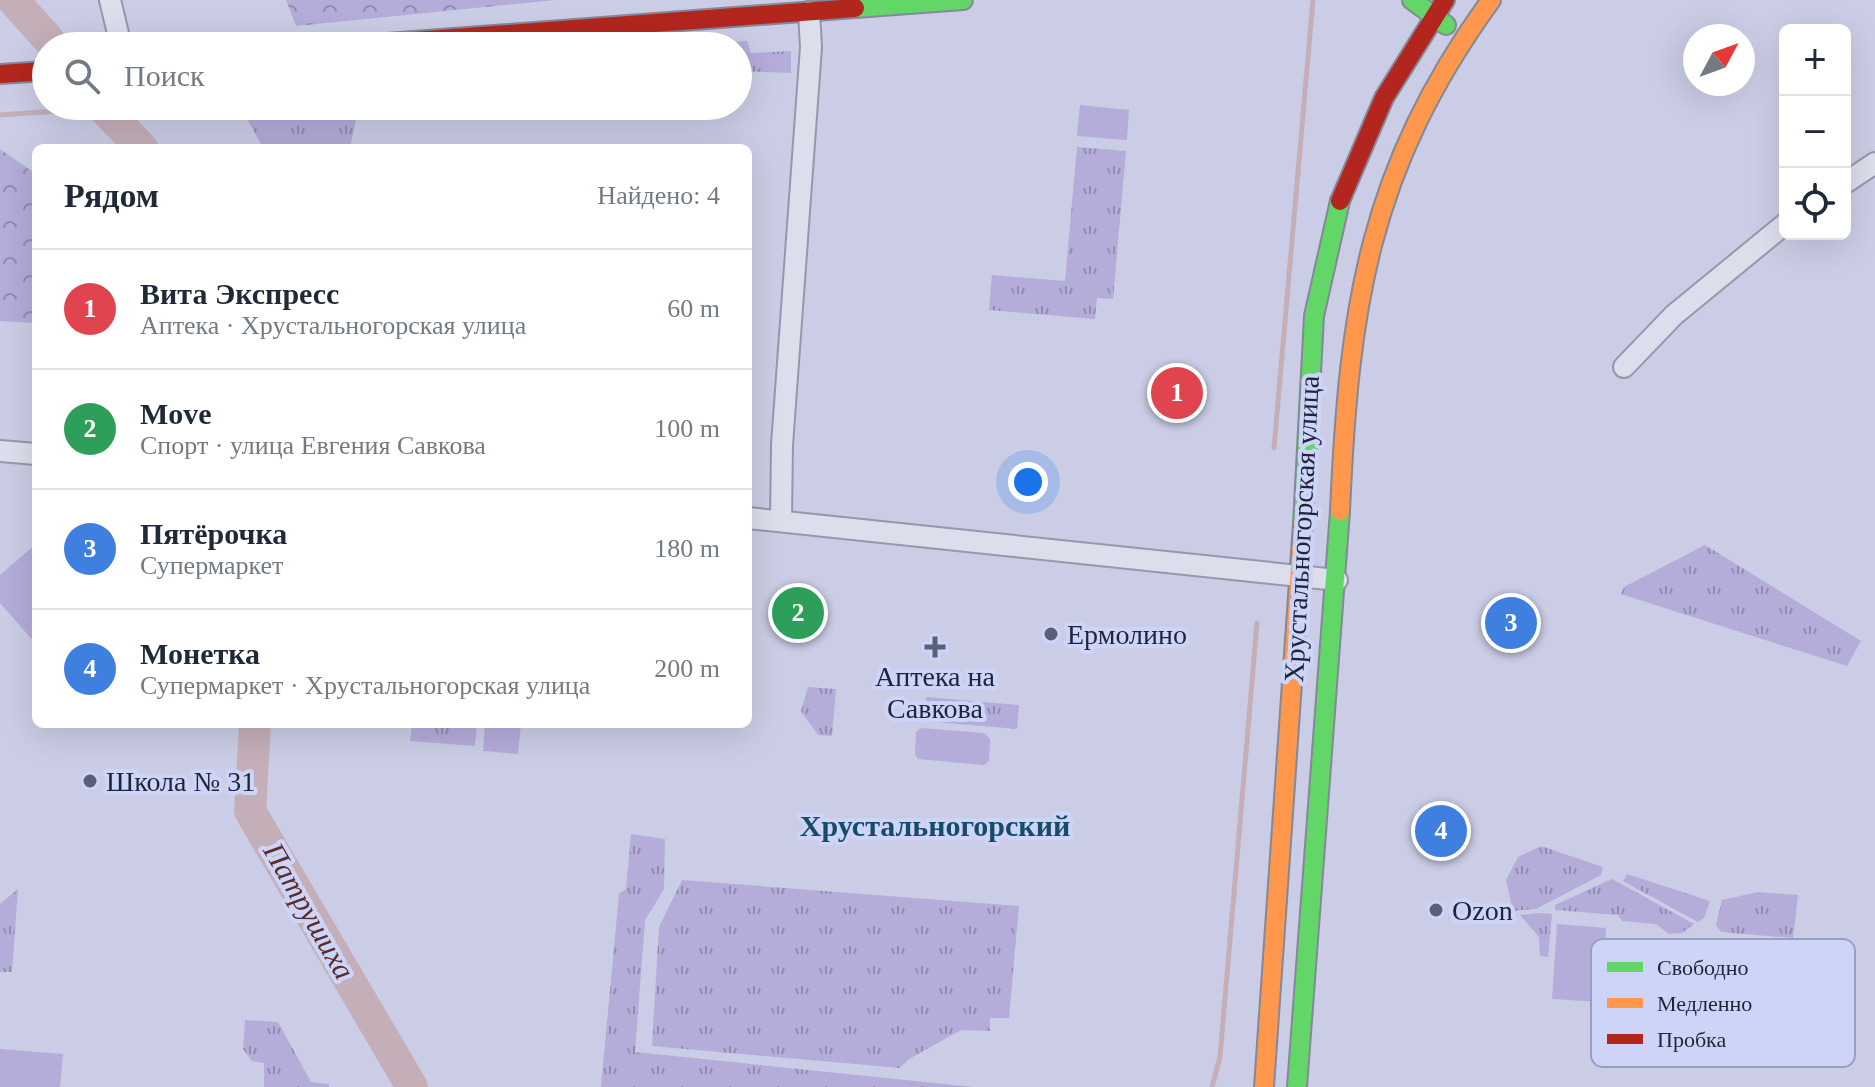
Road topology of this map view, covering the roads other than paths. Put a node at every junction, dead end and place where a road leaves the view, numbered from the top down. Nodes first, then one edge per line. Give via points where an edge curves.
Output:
1 (110, 0) edge
2 (963, 0) edge
3 (1412, 0) edge
4 (1491, 0) edge
5 (1439, 7) edge
6 (809, 12) junction
7 (118, 32) edge
8 (537, 32) edge
9 (1461, 38) junction
10 (32, 72) edge
11 (0, 74) edge
12 (1875, 163) edge
13 (1851, 179) edge
14 (1779, 229) edge
15 (1624, 367) dead end
16 (0, 451) edge
17 (32, 454) edge
18 (752, 518) edge
19 (781, 520) junction
20 (1300, 577) junction
21 (1337, 580) junction
22 (1264, 1087) edge
23 (1297, 1087) edge

1 - 7 street
2 - 6 street
3 - 5 street
4 - 9 street, Хрустальногорская улица
5 - 9 street
5 - 20 street, Хрустальногорская улица via 1401,62 1372,119 1332,226 1319,281 1310,364
6 - 8 street
6 - 19 street
9 - 21 street, Хрустальногорская улица via 1405,143 1369,253 1351,342
10 - 11 street
12 - 13 street
14 - 15 street via 1674,315
16 - 17 street
18 - 19 street
19 - 20 street
20 - 21 street
20 - 22 street, Хрустальногорская улица
21 - 23 street, Хрустальногорская улица

